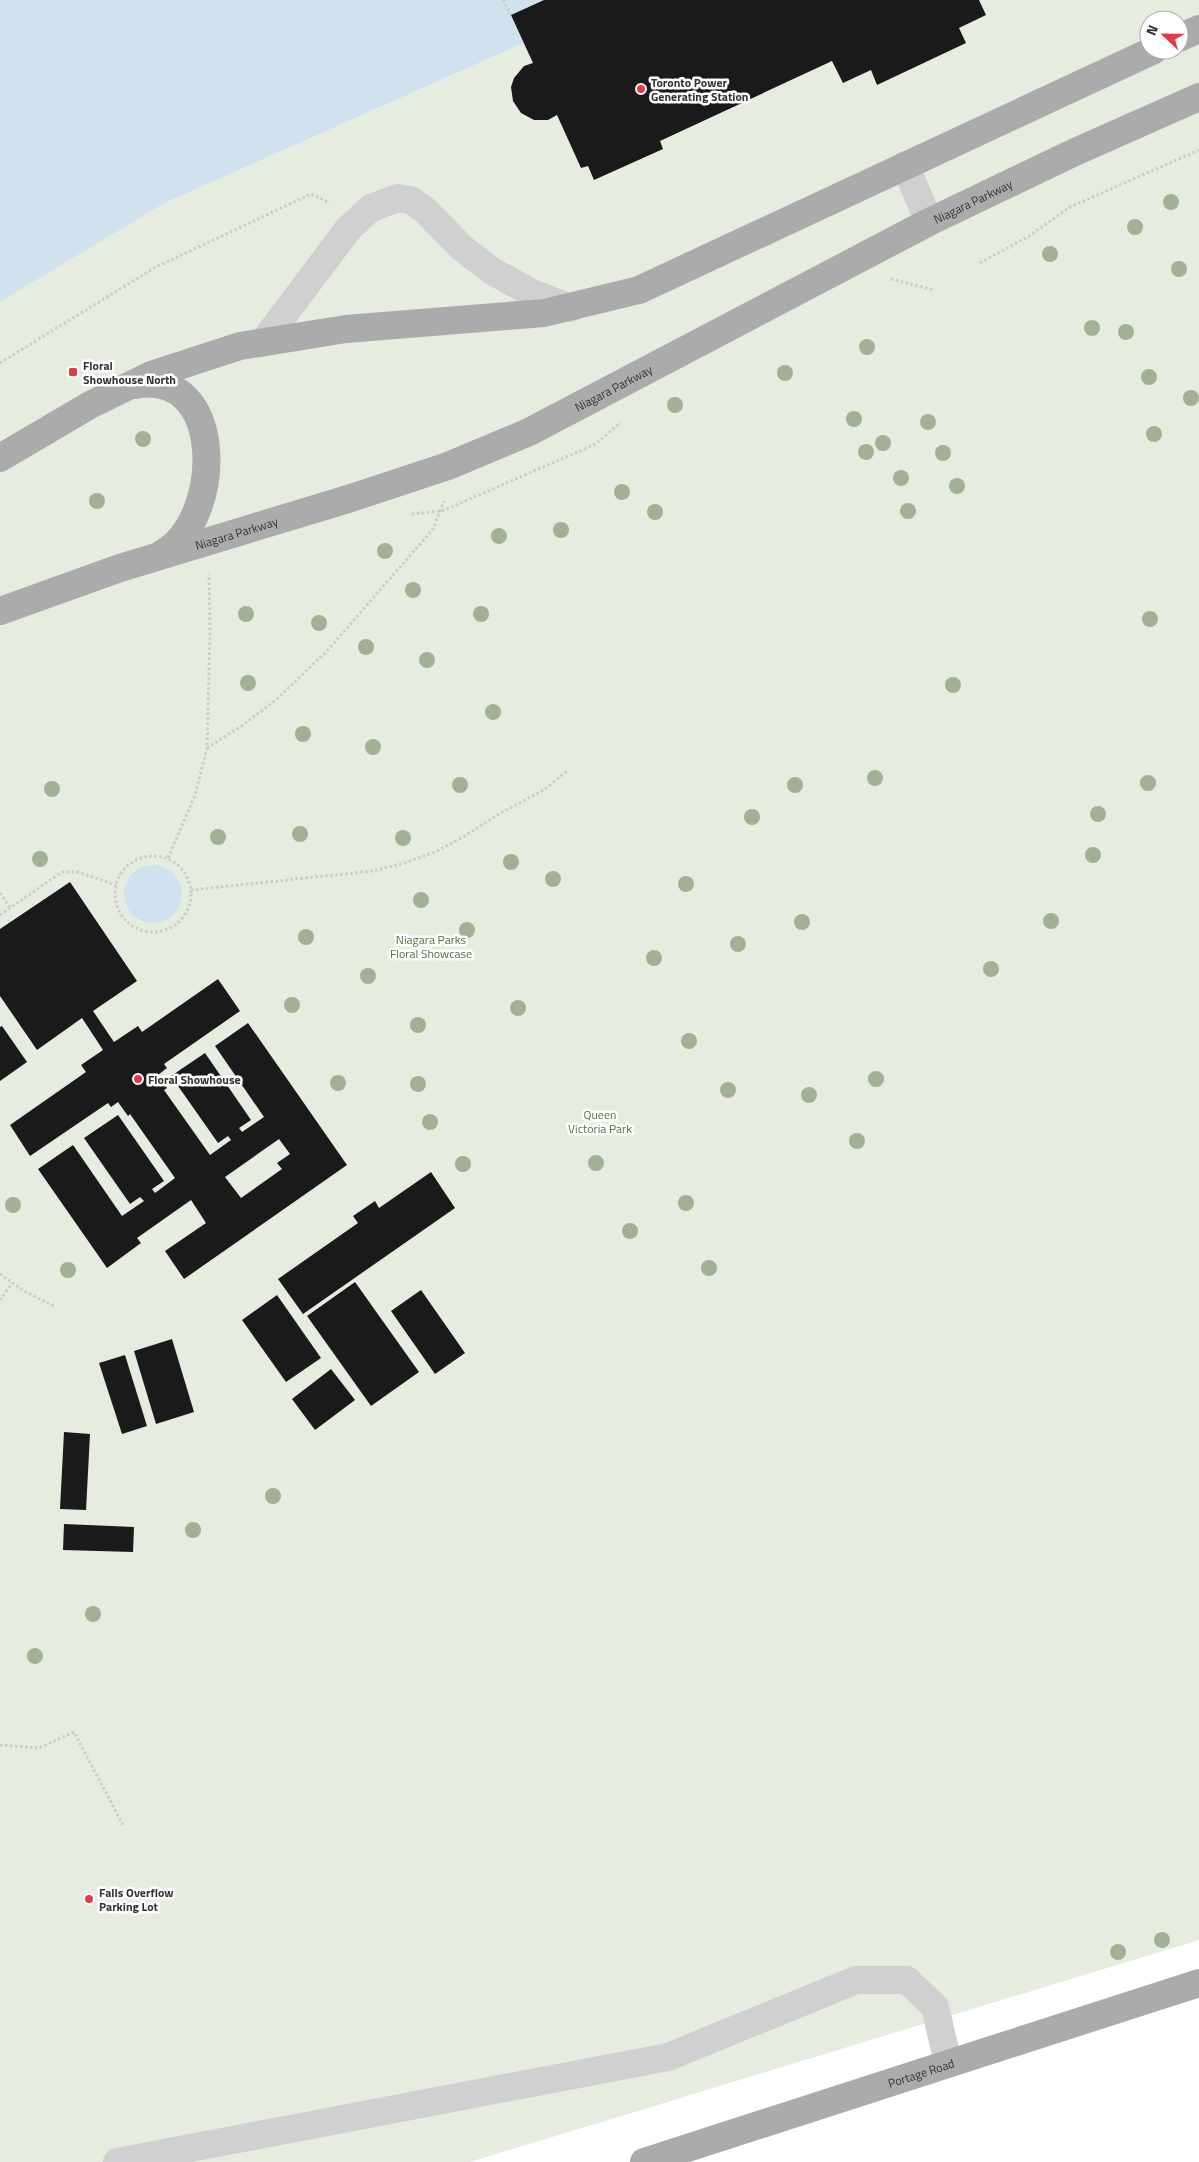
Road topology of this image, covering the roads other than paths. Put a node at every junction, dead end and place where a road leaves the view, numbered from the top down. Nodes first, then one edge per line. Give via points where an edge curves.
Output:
1 (1139, 57) edge
2 (1199, 97) edge
3 (906, 165) junction
4 (929, 222) junction
5 (571, 308) junction
6 (264, 340) junction
7 (128, 386) junction
8 (0, 458) edge
9 (153, 559) junction
10 (0, 610) edge
11 (1199, 1983) edge
12 (948, 2063) junction
13 (117, 2162) edge
14 (644, 2162) edge

1 - 3 main road
2 - 4 main road, Niagara Parkway
3 - 4 street
3 - 5 main road via 639,290
4 - 9 main road, Niagara Parkway via 529,432 448,466
5 - 6 main road via 492,319 346,329
5 - 6 street via 532,294 492,271 411,200 398,198 371,208 349,228
6 - 7 main road via 181,364
7 - 8 main road
7 - 9 main road via 156,383 172,389 187,400 205,438 206,474 193,519 181,540
9 - 10 main road, Niagara Parkway
11 - 12 main road, Portage Road
12 - 13 street via 934,2007 907,1980 856,1980 668,2057
12 - 14 main road, Portage Road

